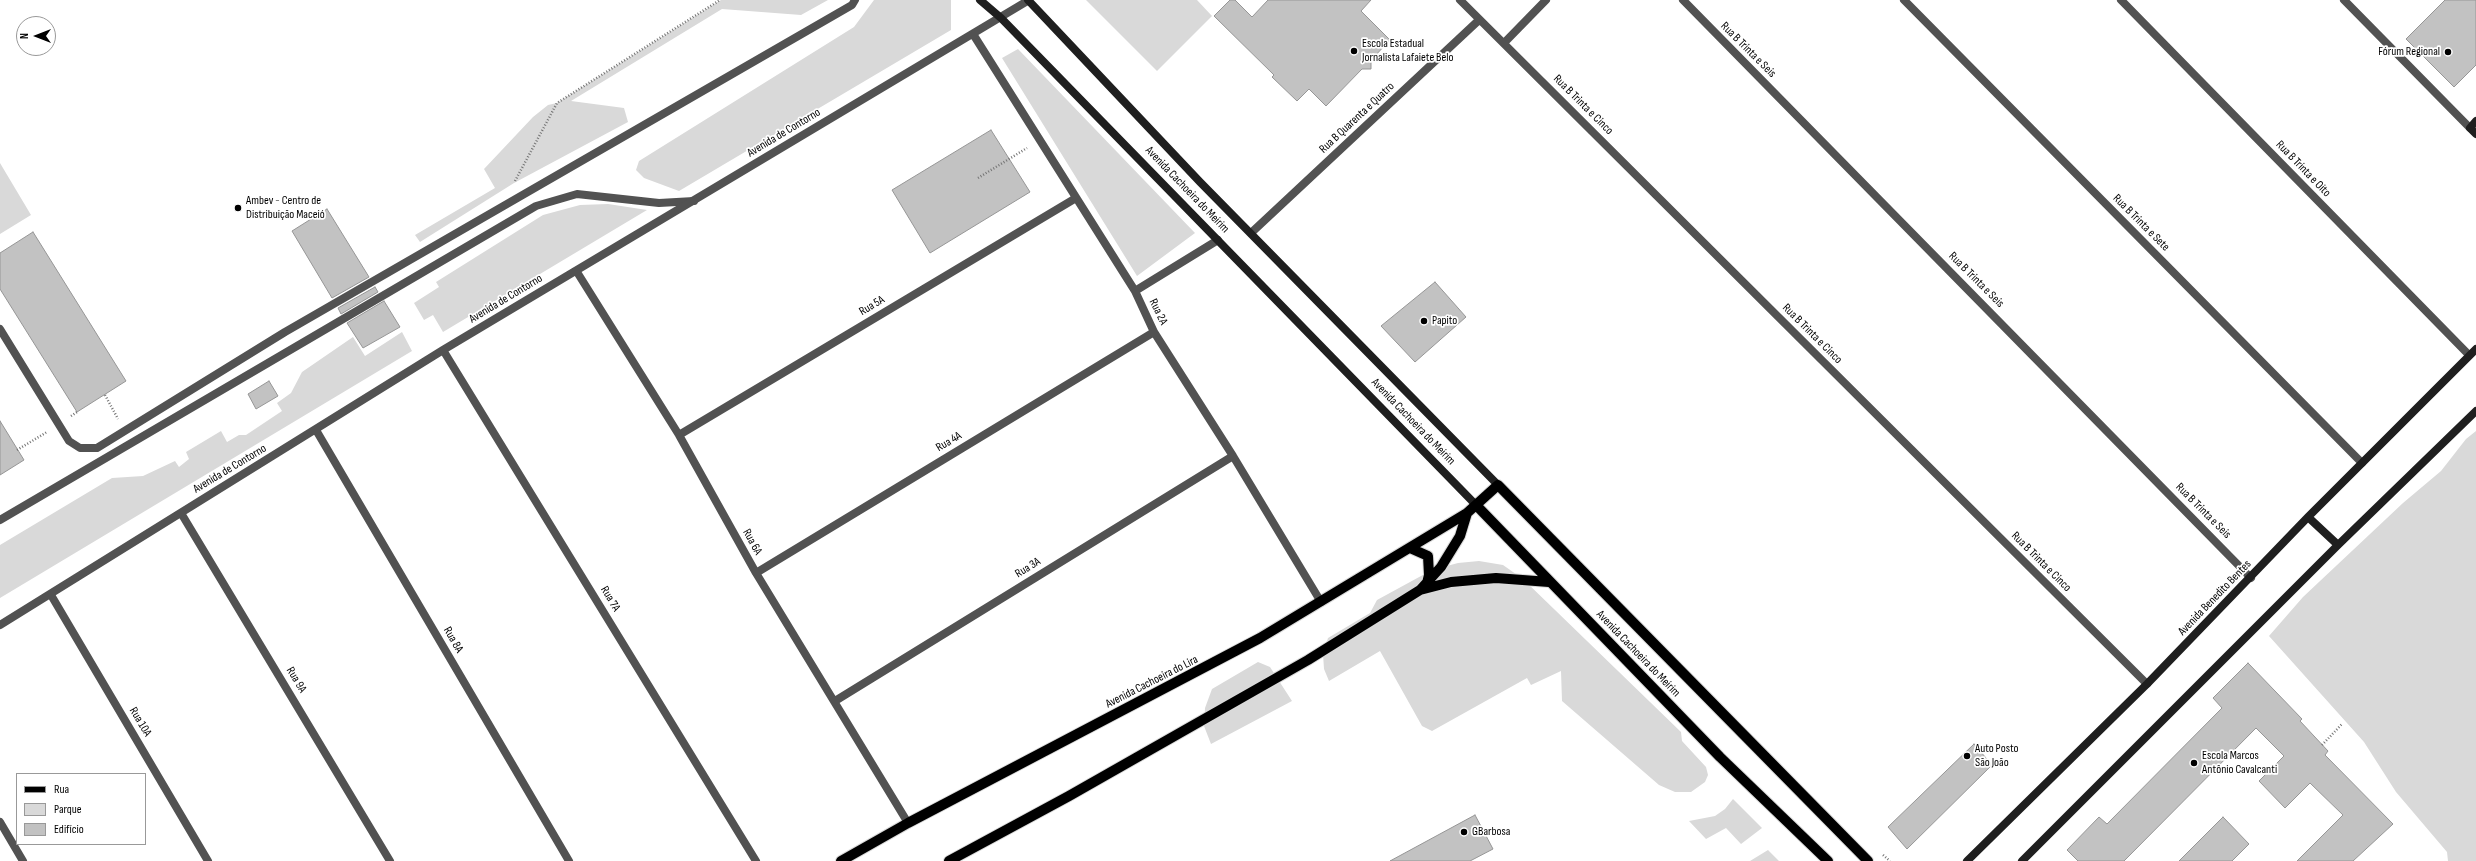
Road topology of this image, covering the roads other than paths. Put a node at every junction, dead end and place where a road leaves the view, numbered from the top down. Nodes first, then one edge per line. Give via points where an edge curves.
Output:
1 (855, 0) edge
2 (980, 0) edge
3 (1028, 0) edge
4 (1460, 0) edge
5 (1546, 0) edge
6 (1683, 0) edge
7 (1904, 0) edge
8 (2121, 0) edge
9 (2344, 0) edge
10 (1001, 18) junction
11 (1479, 20) junction
12 (973, 34) junction
13 (1504, 43) junction
14 (2476, 121) edge
15 (2470, 128) junction
16 (2476, 134) edge
17 (1076, 198) junction
18 (694, 201) junction
19 (1251, 233) junction
20 (1218, 240) junction
21 (577, 272) junction
22 (1135, 291) junction
23 (0, 328) edge
24 (1154, 332) junction
25 (2476, 348) edge
26 (444, 350) junction
27 (2469, 355) junction
28 (2476, 412) edge
29 (316, 430) junction
30 (679, 435) junction
31 (1234, 456) junction
32 (2362, 463) junction
33 (1498, 485) junction
34 (1476, 505) junction
35 (181, 512) junction
36 (1467, 513) junction
37 (2308, 517) junction
38 (0, 520) edge
39 (2338, 545) junction
40 (1410, 548) junction
41 (756, 573) junction
42 (2252, 578) junction
43 (1549, 582) junction
44 (1423, 586) junction
45 (51, 595) junction
46 (1321, 602) junction
47 (0, 625) edge
48 (2147, 684) junction
49 (835, 701) junction
50 (0, 822) edge
51 (908, 823) junction
52 (23, 861) edge
53 (208, 861) edge
54 (390, 861) edge
55 (569, 861) edge
56 (756, 861) edge
57 (841, 861) edge
58 (949, 861) edge
59 (1828, 861) edge
60 (1868, 861) edge
61 (1968, 861) edge
62 (2022, 861) edge

1 - 23 street via 285,332 97,448 80,448 69,441
2 - 10 street, Avenida Cachoeira do Meirim
3 - 10 street, Avenida de Contorno
3 - 19 street, Avenida Cachoeira do Meirim
4 - 11 street, Rua B Trinta e Cinco
5 - 13 street
6 - 42 street, Rua B Trinta e Seis
7 - 32 street, Rua B Trinta e Sete
8 - 27 street, Rua B Trinta e Oito
9 - 15 street
10 - 12 street, Avenida de Contorno
10 - 20 street, Avenida Cachoeira do Meirim
11 - 13 street, Rua B Trinta e Cinco
11 - 19 street, Rua B Quarenta e Quatro
12 - 17 street, Rua 2A
12 - 18 street, Avenida de Contorno
13 - 48 street, Rua B Trinta e Cinco
14 - 15 street
15 - 16 street
17 - 22 street, Rua 2A
17 - 30 street, Rua 5A
18 - 21 street, Avenida de Contorno
18 - 38 street via 659,203 577,194 536,206
19 - 33 street, Avenida Cachoeira do Meirim
20 - 22 street
20 - 34 street, Avenida Cachoeira do Meirim
21 - 26 street, Avenida de Contorno
21 - 30 street, Rua 6A
22 - 24 street, Rua 2A
24 - 31 street, Rua 2A
24 - 41 street, Rua 4A
25 - 27 street, Avenida Benedito Bentes
26 - 29 street, Avenida de Contorno
26 - 56 street, Rua 7A
27 - 32 street, Avenida Benedito Bentes
28 - 39 street
29 - 35 street, Avenida de Contorno
29 - 55 street, Rua 8A
30 - 41 street, Rua 6A
31 - 46 street, Rua 2A
31 - 49 street, Rua 3A
32 - 37 street, Avenida Benedito Bentes
33 - 34 main road, Avenida Cachoeira do Lira
33 - 60 main road, Avenida Cachoeira do Meirim
34 - 36 main road, Avenida Cachoeira do Lira
34 - 43 main road, Avenida Cachoeira do Meirim
35 - 45 street, Avenida de Contorno
35 - 54 street, Rua 9A
36 - 40 main road, Avenida Cachoeira do Lira
36 - 44 main road via 1460,536 1441,566
37 - 39 street
37 - 42 street, Avenida Benedito Bentes
39 - 62 street
40 - 44 main road via 1428,556 1429,575
40 - 46 main road, Avenida Cachoeira do Lira
41 - 49 street, Rua 6A
42 - 48 street, Avenida Benedito Bentes
43 - 44 main road via 1496,578
43 - 59 main road, Avenida Cachoeira do Meirim via 1720,757
44 - 58 main road via 1308,660
45 - 47 street, Avenida de Contorno
45 - 53 street, Rua 10A
46 - 51 main road, Avenida Cachoeira do Lira via 1211,665
48 - 61 street, Avenida Benedito Bentes
49 - 51 street, Rua 6A
50 - 52 street
51 - 57 main road, Avenida Cachoeira do Lira

